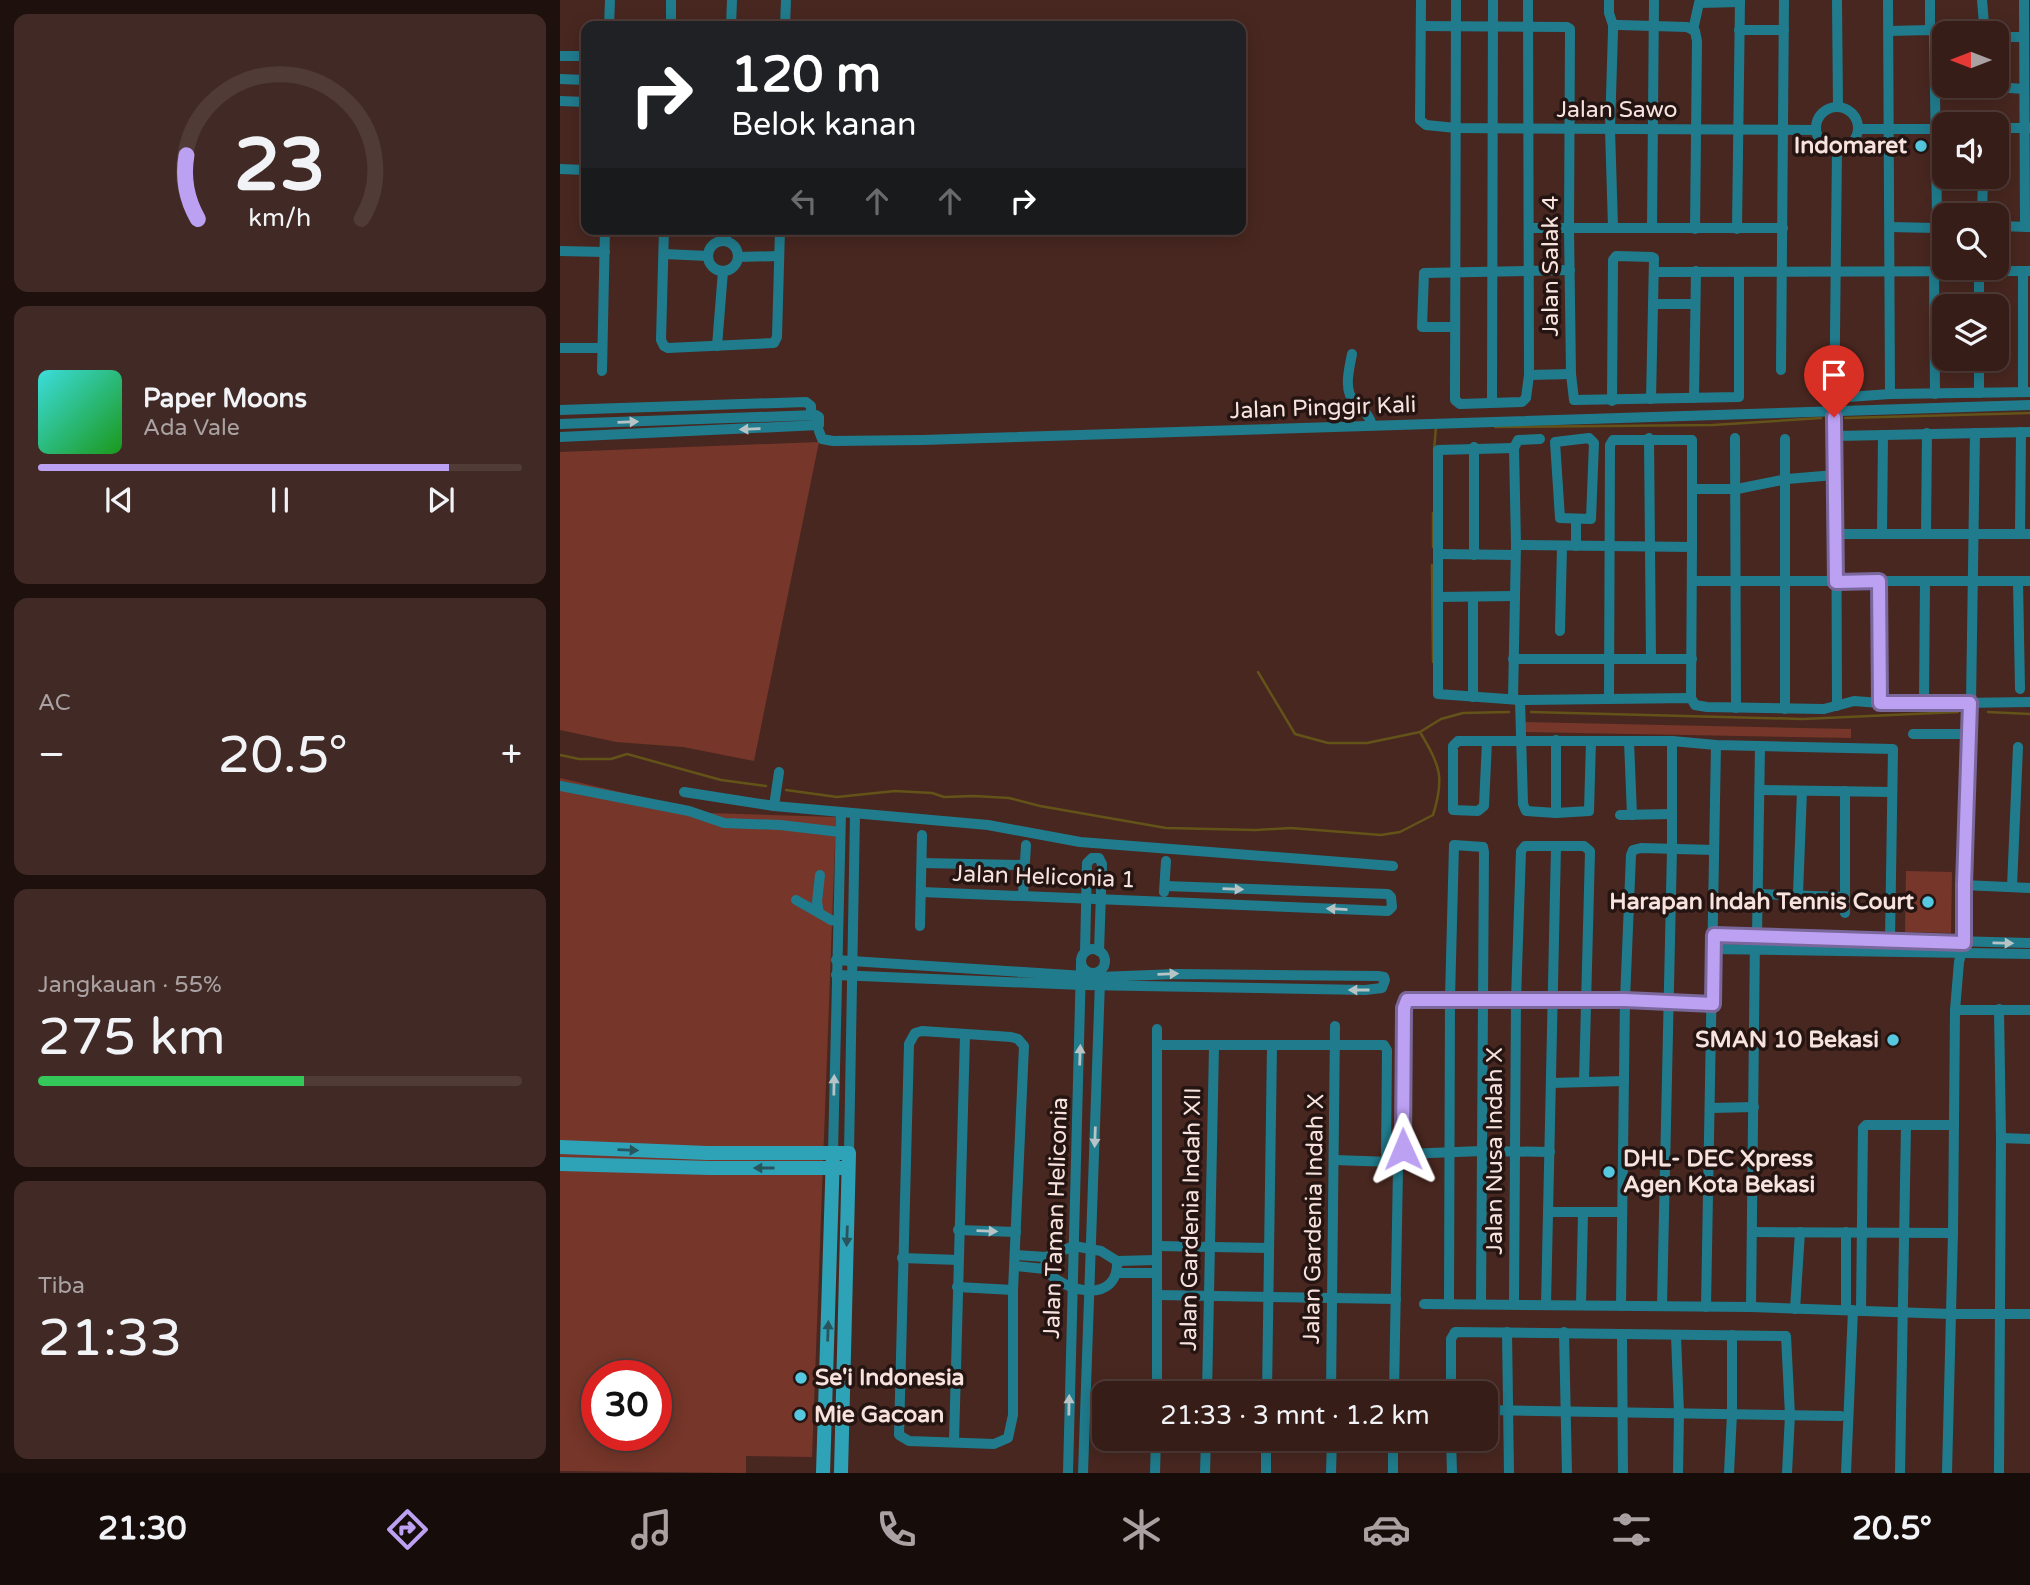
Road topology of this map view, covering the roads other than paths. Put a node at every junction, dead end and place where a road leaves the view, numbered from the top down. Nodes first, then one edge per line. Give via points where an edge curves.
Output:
1 (610, 0) edge
2 (671, 0) edge
3 (732, 0) edge
4 (786, 0) edge
5 (1421, 0) edge
6 (1457, 0) edge
7 (1493, 0) edge
8 (1528, 0) edge
9 (1609, 0) edge
10 (1654, 0) edge
11 (1784, 0) edge
12 (1837, 0) edge
13 (1888, 0) edge
14 (1930, 0) edge
15 (1983, 0) edge
16 (2024, 0) edge
17 (1740, 1) edge
18 (609, 21) edge
19 (671, 21) edge
20 (731, 21) edge
21 (785, 21) edge
22 (1984, 21) edge
23 (1613, 25) junction
24 (1421, 26) junction
25 (1456, 26) junction
26 (1493, 26) junction
27 (1653, 26) junction
28 (1528, 27) junction
29 (1693, 30) junction
30 (1739, 30) junction
31 (1784, 30) junction
32 (1930, 30) junction
33 (1889, 31) junction
34 (2026, 32) edge
35 (560, 56) edge
36 (581, 56) edge
37 (560, 79) edge
38 (581, 80) edge
39 (2009, 89) edge
40 (2024, 89) junction
41 (560, 101) edge
42 (581, 102) edge
43 (1838, 107) junction
44 (1939, 112) edge
45 (1456, 128) junction
46 (1492, 128) junction
47 (1529, 128) junction
48 (2009, 128) edge
49 (2027, 128) edge
50 (1570, 129) junction
51 (1610, 129) junction
52 (1653, 129) junction
53 (1696, 129) junction
54 (1739, 129) junction
55 (1784, 129) junction
56 (1858, 129) junction
57 (1889, 129) junction
58 (1932, 129) edge
59 (1816, 130) junction
60 (1837, 149) junction
61 (560, 169) edge
62 (581, 170) edge
63 (2009, 226) edge
64 (1569, 227) junction
65 (1613, 227) junction
66 (1890, 227) junction
67 (2027, 227) edge
68 (1529, 228) junction
69 (1652, 228) junction
70 (1932, 228) edge
71 (1695, 229) junction
72 (1737, 229) junction
73 (1783, 229) junction
74 (605, 235) edge
75 (664, 235) edge
76 (726, 235) edge
77 (780, 235) edge
78 (726, 241) junction
79 (560, 251) edge
80 (605, 252) junction
81 (664, 254) junction
82 (708, 256) junction
83 (779, 256) junction
84 (738, 257) junction
85 (1528, 270) junction
86 (1570, 270) junction
87 (723, 271) junction
88 (1456, 271) junction
89 (1492, 271) junction
90 (1696, 271) junction
91 (1932, 271) edge
92 (2009, 271) edge
93 (2027, 271) edge
94 (1655, 272) junction
95 (1739, 272) junction
96 (1783, 272) junction
97 (1836, 272) junction
98 (1890, 273) junction
99 (1934, 280) edge
100 (1695, 303) junction
101 (1654, 304) junction
102 (1454, 327) junction
103 (717, 346) junction
104 (560, 348) edge
105 (602, 348) junction
106 (1352, 354) dead end
107 (1781, 370) dead end
108 (601, 371) dead end
109 (1979, 371) edge
110 (1571, 374) junction
111 (1528, 375) junction
112 (2027, 392) edge
113 (1979, 393) junction
114 (1890, 394) junction
115 (1935, 394) junction
116 (1694, 398) junction
117 (1834, 398) junction
118 (1651, 399) junction
119 (1612, 401) junction
120 (1492, 402) junction
121 (2030, 405) edge
122 (560, 410) edge
123 (811, 415) junction
124 (1835, 423) junction
125 (560, 424) edge
126 (1372, 425) junction
127 (819, 431) dead end
128 (2025, 432) edge
129 (1927, 433) junction
130 (1975, 433) junction
131 (1884, 435) junction
132 (560, 437) edge
133 (1649, 438) junction
134 (1735, 438) dead end
135 (1540, 439) dead end
136 (1785, 439) dead end
137 (1474, 447) junction
138 (1514, 448) junction
139 (1835, 475) junction
140 (1787, 479) junction
141 (1693, 489) junction
142 (1737, 489) junction
143 (1576, 519) junction
144 (1882, 533) junction
145 (1835, 534) junction
146 (1926, 534) junction
147 (2025, 534) edge
148 (1975, 535) junction
149 (1562, 546) junction
150 (1576, 546) junction
151 (1609, 546) junction
152 (1650, 546) junction
153 (1692, 548) junction
154 (1515, 550) junction
155 (1438, 554) junction
156 (1474, 555) junction
157 (1693, 581) junction
158 (1879, 581) junction
159 (1925, 581) junction
160 (1973, 581) junction
161 (2018, 581) junction
162 (2030, 581) edge
163 (1737, 582) junction
164 (1786, 582) junction
165 (1836, 582) junction
166 (1513, 596) junction
167 (1438, 597) junction
168 (1473, 597) junction
169 (1560, 631) dead end
170 (1513, 659) junction
171 (1608, 659) junction
172 (1651, 659) junction
173 (1692, 659) junction
174 (2020, 689) dead end
175 (1473, 697) junction
176 (1691, 698) junction
177 (1609, 699) junction
178 (2030, 702) edge
179 (1518, 703) junction
180 (1880, 703) junction
181 (1924, 703) junction
182 (1970, 704) junction
183 (1837, 706) junction
184 (1736, 708) junction
185 (1785, 709) junction
186 (1970, 729) junction
187 (1913, 734) dead end
188 (1520, 740) junction
189 (1556, 740) junction
190 (1487, 741) junction
191 (1591, 741) junction
192 (1629, 741) junction
193 (1672, 741) junction
194 (1716, 745) junction
195 (1760, 746) junction
196 (2018, 747) dead end
197 (779, 772) dead end
198 (560, 786) edge
199 (1760, 790) junction
200 (1802, 790) junction
201 (1845, 791) junction
202 (684, 792) dead end
203 (1892, 792) junction
204 (774, 806) junction
205 (841, 813) junction
206 (1556, 813) junction
207 (855, 814) junction
208 (1672, 814) junction
209 (1620, 815) dead end
210 (1632, 815) junction
211 (840, 832) junction
212 (922, 835) dead end
213 (1026, 845) dead end
214 (1556, 847) junction
215 (1672, 849) junction
216 (1714, 850) junction
217 (1166, 861) dead end
218 (922, 863) junction
219 (1024, 865) junction
220 (1393, 866) dead end
221 (820, 875) dead end
222 (1964, 885) junction
223 (1165, 886) junction
224 (2012, 887) junction
225 (2030, 888) edge
226 (921, 891) junction
227 (1758, 894) junction
228 (1798, 894) junction
229 (1023, 895) junction
230 (1844, 897) junction
231 (1086, 899) junction
232 (796, 900) dead end
233 (1100, 900) junction
234 (1164, 901) junction
235 (819, 913) junction
236 (1845, 913) dead end
237 (837, 921) junction
238 (1086, 924) junction
239 (1099, 925) junction
240 (920, 926) dead end
241 (1714, 935) junction
242 (1756, 936) junction
243 (1890, 940) junction
244 (1964, 943) junction
245 (2030, 943) edge
246 (1755, 948) junction
247 (1714, 949) junction
248 (1099, 951) junction
249 (1085, 952) junction
250 (1960, 953) junction
251 (2030, 954) edge
252 (836, 960) junction
253 (852, 961) junction
254 (836, 975) junction
255 (852, 975) junction
256 (1082, 975) junction
257 (1100, 977) junction
258 (1450, 998) junction
259 (1483, 999) junction
260 (1516, 999) junction
261 (1553, 999) junction
262 (1586, 1000) junction
263 (1625, 1000) junction
264 (1668, 1002) junction
265 (1713, 1004) junction
266 (1999, 1009) junction
267 (1955, 1010) junction
268 (2030, 1010) edge
269 (1335, 1026) dead end
270 (1157, 1029) dead end
271 (965, 1035) junction
272 (1157, 1045) junction
273 (1272, 1045) junction
274 (1335, 1045) junction
275 (1214, 1046) junction
276 (1624, 1081) junction
277 (1584, 1082) junction
278 (1552, 1083) junction
279 (1754, 1107) junction
280 (1710, 1108) junction
281 (1906, 1125) junction
282 (1954, 1125) junction
283 (2001, 1138) junction
284 (2030, 1139) edge
285 (560, 1147) edge
286 (1482, 1151) junction
287 (1515, 1151) junction
288 (1550, 1152) junction
289 (1450, 1153) junction
290 (1335, 1160) junction
291 (833, 1161) junction
292 (849, 1161) junction
293 (1386, 1162) junction
294 (560, 1164) edge
295 (1548, 1212) junction
296 (1583, 1212) junction
297 (1622, 1212) junction
298 (958, 1230) junction
299 (1016, 1232) junction
300 (1753, 1232) junction
301 (1800, 1232) junction
302 (1846, 1232) junction
303 (1861, 1232) junction
304 (1903, 1233) junction
305 (1953, 1233) junction
306 (1074, 1246) junction
307 (1158, 1246) junction
308 (1091, 1247) junction
309 (1210, 1247) junction
310 (1268, 1248) junction
311 (1015, 1255) junction
312 (1046, 1256) junction
313 (902, 1258) junction
314 (958, 1260) junction
315 (1157, 1260) junction
316 (1117, 1261) junction
317 (1015, 1266) junction
318 (1045, 1269) junction
319 (1118, 1273) junction
320 (1157, 1273) junction
321 (957, 1286) junction
322 (1072, 1289) junction
323 (1013, 1290) junction
324 (1088, 1290) junction
325 (1158, 1295) junction
326 (1210, 1296) junction
327 (1268, 1296) junction
328 (1332, 1298) junction
329 (1396, 1299) junction
330 (1449, 1303) junction
331 (1481, 1303) junction
332 (1514, 1303) junction
333 (1424, 1304) dead end
334 (1706, 1304) junction
335 (1546, 1305) junction
336 (1581, 1305) junction
337 (1621, 1306) junction
338 (1662, 1306) junction
339 (1751, 1307) junction
340 (1795, 1309) junction
341 (1853, 1310) junction
342 (1902, 1312) junction
343 (1951, 1314) junction
344 (2001, 1314) junction
345 (2030, 1314) edge
346 (1507, 1332) junction
347 (1564, 1332) junction
348 (1622, 1334) junction
349 (1732, 1335) junction
350 (1676, 1336) junction
351 (1157, 1381) edge
352 (1208, 1381) edge
353 (1267, 1381) edge
354 (1331, 1381) edge
355 (1394, 1381) edge
356 (1451, 1381) edge
357 (1498, 1410) edge
358 (1509, 1410) junction
359 (1566, 1411) junction
360 (1623, 1412) junction
361 (1679, 1413) junction
362 (1732, 1414) junction
363 (1790, 1415) junction
364 (1841, 1416) dead end
365 (954, 1442) junction
366 (1156, 1451) edge
367 (1206, 1451) edge
368 (1266, 1451) edge
369 (1332, 1451) edge
370 (1394, 1451) edge
371 (1451, 1451) edge
372 (823, 1473) edge
373 (841, 1473) edge
374 (1068, 1473) edge
375 (1083, 1473) edge
376 (1155, 1473) edge
377 (1205, 1473) edge
378 (1266, 1473) edge
379 (1331, 1473) edge
380 (1393, 1473) edge
381 (1452, 1473) edge
382 (1509, 1473) edge
383 (1567, 1473) edge
384 (1623, 1473) edge
385 (1678, 1473) edge
386 (1729, 1473) edge
387 (1787, 1473) edge
388 (1846, 1473) edge
389 (1900, 1473) edge
390 (1947, 1473) edge
391 (1999, 1473) edge

1 - 18 street
2 - 19 street
3 - 20 street
4 - 21 street
5 - 24 street
6 - 25 street
7 - 26 street
8 - 28 street
9 - 23 street
10 - 27 street
11 - 31 street
12 - 43 street
13 - 33 street
14 - 32 street
15 - 22 street
16 - 34 street
17 - 29 street via 1699,3
17 - 30 street
23 - 27 street
23 - 51 street
24 - 25 street
24 - 45 street, Jalan Sawo via 1420,120 1426,125
25 - 26 street
25 - 45 street
26 - 28 street
26 - 46 street
27 - 29 street
27 - 52 street
28 - 47 street
28 - 50 street, Jalan Salak 4 via 1570,29
29 - 53 street via 1697,41
30 - 31 street
30 - 54 street
31 - 55 street
32 - 33 street
32 - 44 street via 1935,39
33 - 57 street
34 - 40 street
35 - 36 street
37 - 38 street
39 - 40 street
40 - 49 street
41 - 42 street
43 - 56 street via 1853,116
43 - 59 street via 1819,116
45 - 46 street, Jalan Sawo
45 - 88 street
46 - 47 street, Jalan Sawo
46 - 89 street
47 - 50 street, Jalan Sawo
47 - 68 street
48 - 49 street
49 - 67 street
50 - 51 street, Jalan Sawo
50 - 64 street, Jalan Salak 4
51 - 52 street, Jalan Sawo
51 - 65 street
52 - 53 street, Jalan Sawo
52 - 69 street
53 - 54 street, Jalan Sawo
53 - 71 street
54 - 55 street, Jalan Sawo
54 - 72 street
55 - 59 street, Jalan Sawo
55 - 73 street
56 - 57 street
56 - 60 street via 1853,141
57 - 58 street
57 - 66 street
59 - 60 street via 1823,144
60 - 97 street
61 - 62 street
63 - 67 street
64 - 65 street
64 - 68 street
64 - 86 street, Jalan Salak 4
65 - 69 street
66 - 70 street
66 - 98 street
68 - 85 street
69 - 71 street
71 - 72 street
72 - 73 street
73 - 96 street
74 - 80 street
75 - 81 street
76 - 78 street
77 - 83 street
78 - 82 street via 716,243
78 - 84 street via 737,249
79 - 80 street
80 - 105 street
81 - 82 street
81 - 103 street via 664,346
82 - 87 street via 710,264
83 - 84 street
83 - 103 street via 774,343
84 - 87 street via 731,270
85 - 86 street
85 - 89 street
85 - 111 street
86 - 110 street, Jalan Salak 4
87 - 103 street
88 - 89 street
88 - 102 street
88 - 102 street via 1424,273 1421,325
89 - 120 street
90 - 94 street
90 - 95 street
90 - 100 street
91 - 98 street
92 - 93 street
93 - 112 street
94 - 101 street
94 - 119 street via 1654,257 1614,258
95 - 96 street
95 - 116 street via 1739,397
96 - 97 street
96 - 107 street
97 - 98 street
97 - 117 street
98 - 114 street
99 - 115 street
100 - 101 street
100 - 116 street
101 - 118 street
102 - 120 street via 1457,402
104 - 105 street
105 - 108 street
106 - 126 street via 1349,393
109 - 113 street
110 - 111 street
110 - 119 street, Jalan Salak 4 via 1575,401
111 - 120 street via 1525,401
112 - 113 street
113 - 115 street
114 - 115 street
114 - 117 street
116 - 118 street
117 - 124 street
118 - 119 street
121 - 124 street
122 - 123 street via 806,402
125 -> 123 street
123 -> 132 street via 819,417 818,426
124 - 126 street, Jalan Pinggir Kali
124 - 131 street
124 - 139 street
126 - 127 street, Jalan Pinggir Kali via 833,441 822,439
128 - 130 street
128 - 147 street
129 - 130 street
129 - 131 street
129 - 146 street
130 - 148 street
131 - 144 street
133 - 141 street via 1692,440
133 - 151 street via 1610,443
133 - 152 street
134 - 142 street
135 - 138 street via 1518,440
136 - 140 street
137 - 138 street
137 - 155 street via 1438,450
137 - 156 street
138 - 154 street
139 - 140 street
139 - 145 street
140 - 142 street
140 - 164 street
141 - 142 street
141 - 153 street
142 - 163 street
143 - 143 street via 1591,518 1594,443 1589,438 1555,444 1559,517
143 - 150 street
144 - 145 street
144 - 146 street
145 - 165 street
146 - 148 street
147 - 148 street
148 - 160 street
149 - 150 street
149 - 154 street
149 - 169 street
150 - 151 street
151 - 152 street
151 - 171 street
152 - 153 street
152 - 172 street
153 - 157 street
154 - 156 street
154 - 166 street
155 - 156 street
155 - 167 street
157 - 163 street
157 - 173 street
158 - 159 street
158 - 165 street
158 - 180 street
159 - 160 street
159 - 181 street
160 - 161 street
160 - 182 street
161 - 162 street
161 - 174 street
163 - 164 street
163 - 184 street
164 - 165 street
164 - 185 street
165 - 183 street
166 - 168 street
166 - 170 street
167 - 168 street
167 - 175 street via 1438,694
168 - 175 street
170 - 171 street
170 - 179 street
171 - 172 street
171 - 177 street
172 - 173 street
173 - 176 street
175 - 179 street
176 - 177 street
176 - 184 street via 1695,705
177 - 179 street
178 - 182 street
179 - 188 street
180 - 181 street
180 - 183 street via 1854,701
181 - 182 street
182 - 186 street
183 - 185 street
184 - 185 street
186 - 187 street
186 - 222 street
188 - 189 street
188 - 190 street
188 - 206 street via 1523,804 1528,812
189 - 191 street
189 - 206 street
190 - 190 street via 1454,743 1453,810 1478,811 1484,806
191 - 192 street
191 - 206 street via 1591,807
192 - 193 street
192 - 210 street
193 - 194 street
193 - 208 street
194 - 195 street
194 - 216 street
195 - 199 street
195 - 203 street via 1893,748
196 - 224 street
197 - 204 street
198 - 211 street via 689,811 724,823
199 - 200 street
199 - 227 street
200 - 201 street
200 - 228 street
201 - 203 street
201 - 230 street
202 - 204 street
203 - 243 street
204 - 205 street
205 - 207 street
205 - 211 street
207 - 220 street via 988,825 1080,842
207 - 253 street
208 - 210 street
208 - 215 street
209 - 210 street
211 - 237 street
212 - 218 street
213 - 219 street
214 - 260 street, Jalan Nusa Indah X via 1525,846 1521,851
214 - 261 street
214 - 262 street via 1584,846 1591,854
215 - 216 street
215 - 263 street via 1636,848 1631,855
215 - 264 street
216 - 241 street
217 - 223 street
218 - 219 street
218 - 226 street
219 - 229 street
221 - 235 street
222 - 224 street
222 - 244 street
223 - 234 street
223 -> 234 street, Jalan Heliconia 1 via 1388,894 1392,906 1388,911
224 - 225 street
226 - 229 street, Jalan Heliconia 1
226 - 240 street
227 - 228 street
227 - 242 street
228 - 230 street
229 - 231 street, Jalan Heliconia 1
230 - 236 street
231 - 233 street, Jalan Heliconia 1
231 - 233 street, Jalan Taman Heliconia via 1087,863 1096,857 1102,864
231 - 238 street, Jalan Taman Heliconia
232 - 235 street
233 - 234 street, Jalan Heliconia 1
233 - 239 street, Jalan Taman Heliconia
235 - 237 street
237 - 252 street
238 - 239 street
238 - 249 street, Jalan Taman Heliconia
239 - 248 street, Jalan Taman Heliconia
241 - 242 street
241 - 247 street
242 - 243 street
242 - 246 street
243 - 244 street
244 -> 245 street
244 - 250 street
246 - 247 street
246 - 250 street
246 - 279 street
247 - 265 street
248 - 249 street
248 - 257 street, Jalan Taman Heliconia via 1104,961
249 - 256 street, Jalan Taman Heliconia
250 - 251 street
250 - 267 street
252 - 253 street
252 - 254 street
253 - 255 street
253 - 256 street
254 - 255 street
291 -> 254 street
255 - 256 street
255 - 292 street
256 - 257 street
256 - 257 street via 1096,972
306 -> 256 street, Jalan Taman Heliconia
257 -> 257 street via 1378,976 1385,980 1382,988 1365,990
257 -> 308 street, Jalan Taman Heliconia
258 - 259 street
258 - 259 street via 1454,845 1477,845 1483,846 1484,852
258 - 289 street
258 - 289 street via 1410,999 1404,1005 1402,1127 1405,1154
259 - 260 street
259 - 286 street
260 - 261 street
260 - 287 street, Jalan Nusa Indah X
261 - 262 street
261 - 278 street
262 - 263 street
262 - 277 street
263 - 264 street
263 - 276 street
264 - 265 street
264 - 338 street
265 - 280 street
266 - 267 street
266 - 268 street
266 - 283 street
267 - 282 street
269 - 274 street, Jalan Gardenia Indah X
270 - 272 street
271 - 298 street
271 - 299 street via 1011,1037 1024,1046
271 - 313 street via 918,1031 909,1044
272 - 275 street
272 - 307 street
273 - 274 street
273 - 275 street
273 - 310 street
274 - 290 street, Jalan Gardenia Indah X
274 - 293 street via 1386,1047
275 - 309 street, Jalan Gardenia Indah XII
276 - 277 street
276 - 297 street
277 - 278 street
278 - 288 street
279 - 280 street
279 - 300 street
280 - 334 street
281 - 282 street
281 - 303 street via 1863,1128
281 - 304 street
282 - 305 street
283 - 284 street
283 - 344 street
285 -> 291 street
286 - 287 street
286 - 289 street
286 - 331 street
287 - 288 street
287 - 332 street, Jalan Nusa Indah X
288 - 295 street
289 - 330 street
290 - 293 street
290 - 328 street, Jalan Gardenia Indah X
291 - 292 street
291 -> 294 street via 710,1168
372 -> 291 street
292 -> 373 street
293 - 329 street via 1396,1164 1398,1171
295 - 296 street
295 - 335 street
296 - 297 street
296 - 336 street
297 - 337 street
298 -> 299 street
298 - 314 street
299 - 311 street
300 - 301 street
300 - 339 street
301 - 302 street
301 - 340 street
302 - 303 street
302 - 341 street
303 - 304 street
303 - 341 street
304 - 305 street
304 - 342 street
305 - 343 street
306 - 308 street
306 - 312 street
306 - 322 street, Jalan Taman Heliconia
307 - 309 street
307 - 315 street
308 - 316 street
308 - 324 street, Jalan Taman Heliconia
309 - 310 street
309 - 326 street, Jalan Gardenia Indah XII
310 - 327 street
311 - 312 street
311 - 317 street
312 - 318 street
313 - 314 street
313 - 365 street via 899,1435 909,1441
314 - 321 street
315 - 316 street
315 - 320 street
316 - 319 street
317 - 318 street
317 - 323 street
318 - 322 street
319 - 320 street
319 - 324 street via 1110,1284
320 - 325 street
321 - 323 street
321 - 365 street
322 - 324 street
374 -> 322 street, Jalan Taman Heliconia
323 - 365 street via 1013,1415 1008,1438 994,1444
324 - 375 street, Jalan Taman Heliconia
325 - 326 street
325 - 351 street
326 - 327 street
326 - 352 street, Jalan Gardenia Indah XII
327 - 328 street
327 - 353 street
328 - 329 street
328 - 354 street, Jalan Gardenia Indah X
329 - 355 street
330 - 331 street
330 - 333 street
331 - 332 street
332 - 335 street
334 - 338 street
334 - 339 street
335 - 336 street
336 - 337 street
337 - 338 street
339 - 340 street
340 - 341 street
341 - 342 street
341 - 388 street
342 - 343 street
342 - 389 street
343 - 344 street
343 - 390 street
344 - 345 street
344 - 391 street
346 - 347 street
346 - 356 street via 1455,1332
346 - 358 street
347 - 348 street
347 - 359 street
348 - 350 street
348 - 360 street
349 - 350 street
349 - 362 street
349 - 363 street via 1786,1336
350 - 361 street
357 - 358 street
358 - 359 street
358 - 382 street
359 - 360 street
359 - 383 street
360 - 361 street
360 - 384 street
361 - 362 street
361 - 385 street
362 - 363 street
362 - 386 street
363 - 364 street
363 - 387 street
366 - 376 street
367 - 377 street
368 - 378 street
369 - 379 street
370 - 380 street
371 - 381 street

